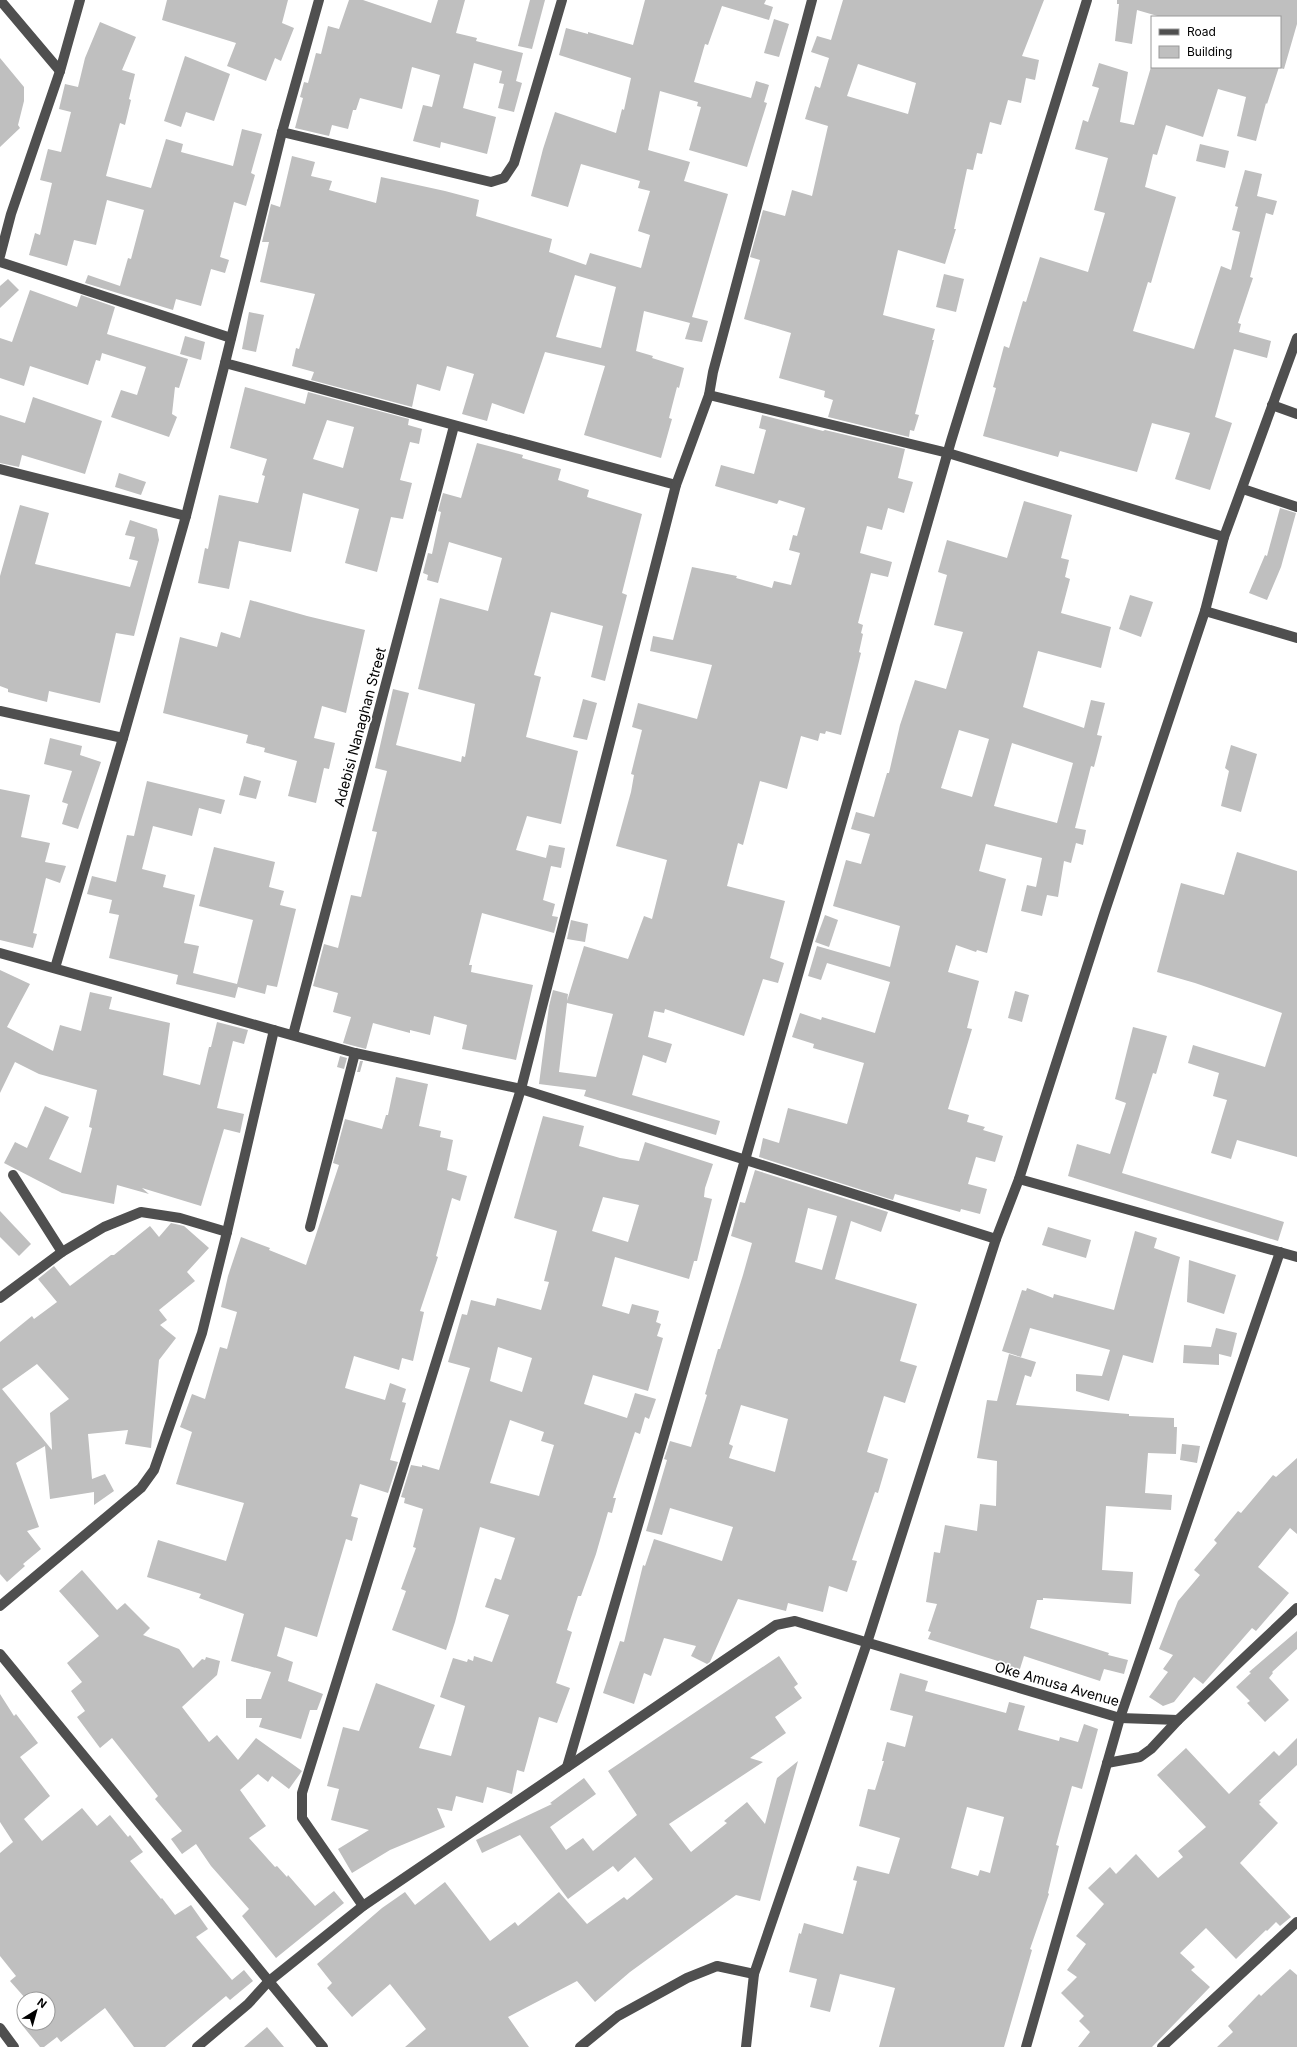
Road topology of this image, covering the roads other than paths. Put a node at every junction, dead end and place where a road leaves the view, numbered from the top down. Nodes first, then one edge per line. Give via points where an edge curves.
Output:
1 (0, 0) edge
2 (80, 0) edge
3 (319, 0) edge
4 (562, 0) edge
5 (812, 0) edge
6 (1087, 0) edge
7 (60, 71) junction
8 (282, 132) junction
9 (0, 256) edge
10 (0, 262) edge
11 (230, 338) junction
12 (1297, 338) edge
13 (225, 363) junction
14 (709, 395) junction
15 (1272, 405) junction
16 (1297, 414) edge
17 (454, 426) junction
18 (948, 453) junction
19 (0, 469) edge
20 (676, 485) junction
21 (1243, 489) junction
22 (1297, 505) edge
23 (186, 516) junction
24 (1224, 537) junction
25 (1205, 611) junction
26 (1297, 638) edge
27 (0, 711) edge
28 (123, 738) junction
29 (0, 953) edge
30 (55, 968) junction
31 (274, 1030) junction
32 (293, 1035) junction
33 (355, 1053) junction
34 (521, 1090) junction
35 (745, 1160) junction
36 (13, 1175) dead end
37 (1019, 1179) junction
38 (310, 1228) dead end
39 (227, 1232) junction
40 (996, 1239) junction
41 (62, 1252) junction
42 (1280, 1252) junction
43 (1297, 1257) edge
44 (0, 1298) edge
45 (0, 1606) edge
46 (1297, 1608) edge
47 (867, 1643) junction
48 (0, 1654) edge
49 (1120, 1718) junction
50 (1178, 1720) junction
51 (1107, 1763) junction
52 (567, 1767) junction
53 (363, 1906) junction
54 (1297, 1922) edge
55 (754, 1974) junction
56 (268, 1982) junction
57 (0, 2028) edge
58 (14, 2047) edge
59 (196, 2047) edge
60 (323, 2047) edge
61 (580, 2047) edge
62 (746, 2047) edge
63 (1026, 2047) edge
64 (1162, 2047) edge

1 - 7 street
2 - 7 street
3 - 8 street
4 - 8 street via 514,163 504,178 491,182
5 - 14 street
6 - 18 street
7 - 9 street via 11,214
8 - 11 street
10 - 11 street
11 - 13 street
12 - 15 street
13 - 17 street
13 - 23 street
14 - 18 street
14 - 20 street
15 - 16 street
15 - 21 street
17 - 20 street
17 - 32 street, Adebisi Nanaghan Street
18 - 24 street
18 - 35 street
19 - 23 street
20 - 34 street
21 - 22 street
21 - 24 street
23 - 28 street
24 - 25 street
25 - 26 street
25 - 37 street
27 - 28 street
28 - 30 street
29 - 30 street
30 - 31 street
31 - 32 street
31 - 39 street
32 - 33 street
33 - 34 street
33 - 38 street
34 - 35 street
34 - 53 street via 302,1794 302,1818
35 - 40 street
35 - 52 street
36 - 41 street
37 - 40 street
37 - 42 street
39 - 41 street via 180,1218 141,1212 104,1227
39 - 45 street via 202,1333 154,1470 141,1488
40 - 47 street
41 - 44 street
42 - 43 street
42 - 49 street
46 - 50 street
47 - 49 street, Oke Amusa Avenue
47 - 52 street, Oke Amusa Avenue via 795,1621 776,1625
47 - 55 street
48 - 56 street
49 - 50 street, Oke Amusa Avenue
49 - 51 street
50 - 51 street via 1140,1757
51 - 63 street
52 - 53 street, Oke Amusa Avenue
53 - 56 street, Oke Amusa Avenue
54 - 64 street
55 - 61 street via 717,1966 687,1978 618,2016
55 - 62 street
56 - 59 street, Oke Amusa Avenue via 248,2004
56 - 60 street
57 - 58 street

